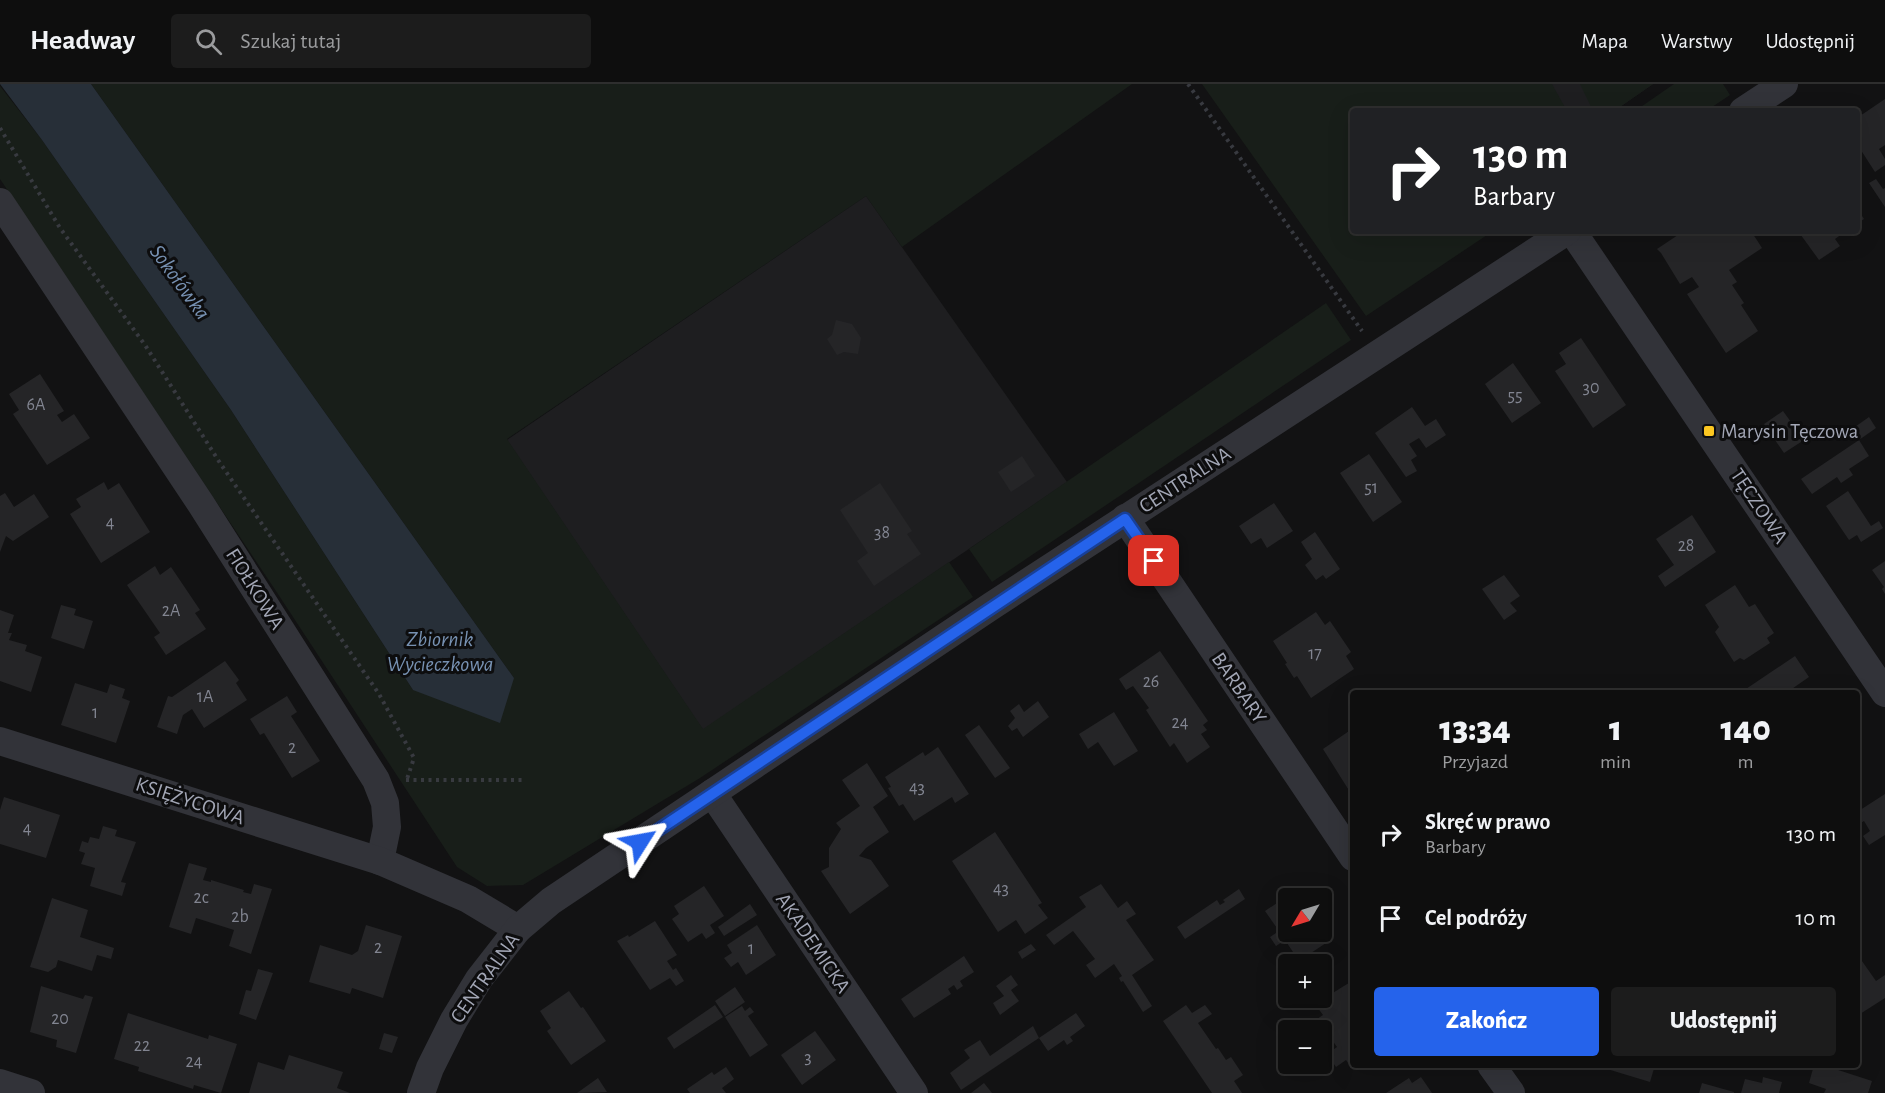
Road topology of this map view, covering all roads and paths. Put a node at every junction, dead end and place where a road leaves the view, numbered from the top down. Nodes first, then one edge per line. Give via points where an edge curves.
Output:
1 (1188, 84) edge
2 (1784, 84) edge
3 (1748, 108) edge
4 (0, 128) edge
5 (0, 202) edge
6 (1562, 234) edge
7 (1574, 234) edge
8 (1377, 354) junction
9 (1125, 519) junction
10 (1885, 693) edge
11 (0, 741) edge
12 (376, 780) junction
13 (407, 780) junction
14 (522, 780) dead end
15 (712, 794) junction
16 (1350, 853) edge
17 (380, 861) junction
18 (518, 929) junction
19 (1493, 1068) edge
20 (0, 1083) edge
21 (902, 1089) edge
22 (31, 1093) edge
23 (421, 1093) edge
24 (1510, 1093) edge

1 - 8 path
2 - 3 street
4 - 13 path via 60,228 145,345 233,482 379,694 414,758
5 - 12 street, FIOŁKOWA via 201,504
6 - 8 street, CENTRALNA
7 - 10 street, TĘCZOWA
8 - 9 street, CENTRALNA
9 - 15 street, CENTRALNA
9 - 16 street, BARBARY
11 - 17 street, KSIĘŻYCOWA
12 - 13 path
12 - 17 street, FIOŁKOWA via 385,803 387,827
13 - 14 path
15 - 18 street, CENTRALNA via 551,902
15 - 21 street, AKADEMICKA
17 - 18 street via 468,899
18 - 23 street, CENTRALNA via 479,979 454,1020
19 - 24 street
20 - 22 street

